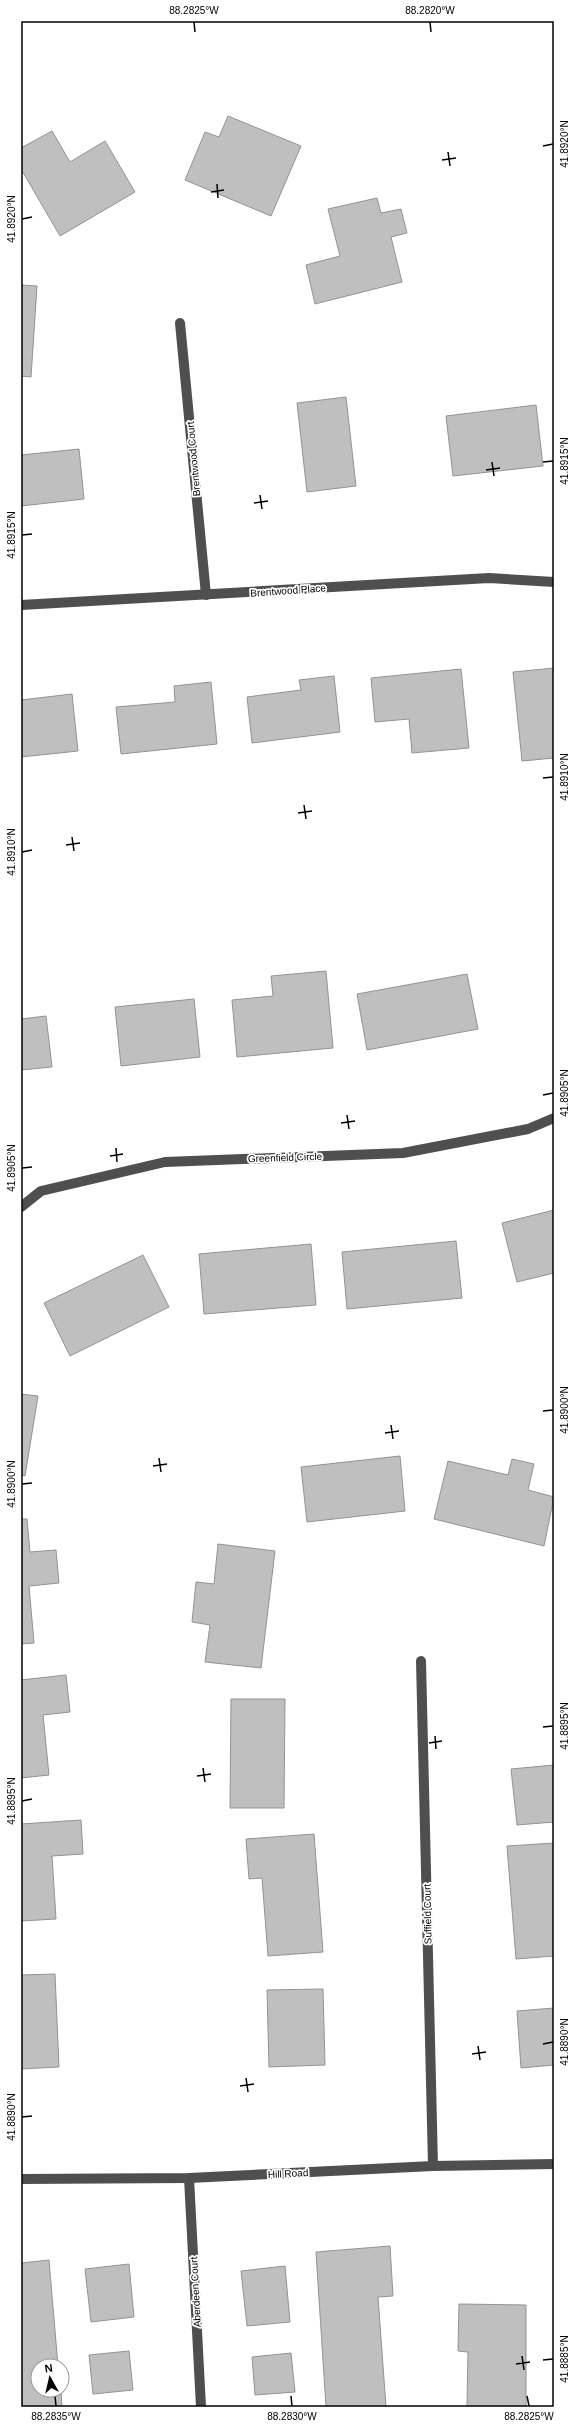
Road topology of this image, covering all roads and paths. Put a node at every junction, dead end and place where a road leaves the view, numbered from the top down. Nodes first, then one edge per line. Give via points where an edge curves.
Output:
1 (180, 323) dead end
2 (554, 582) edge
3 (206, 595) junction
4 (21, 605) edge
5 (554, 1118) edge
6 (21, 1207) edge
7 (421, 1661) dead end
8 (554, 2164) edge
9 (433, 2166) junction
10 (189, 2178) junction
11 (21, 2179) edge
12 (201, 2407) edge

1 - 3 street, Brentwood Court
2 - 3 street, Brentwood Place via 489,578
3 - 4 street, Brentwood Place
5 - 6 street, Greenfield Circle via 528,1129 403,1153 165,1162 41,1191
7 - 9 street, Suffield Court
8 - 9 street, Hill Road
9 - 10 street, Hill Road
10 - 11 street, Hill Road
10 - 12 street, Aberdeen Court

